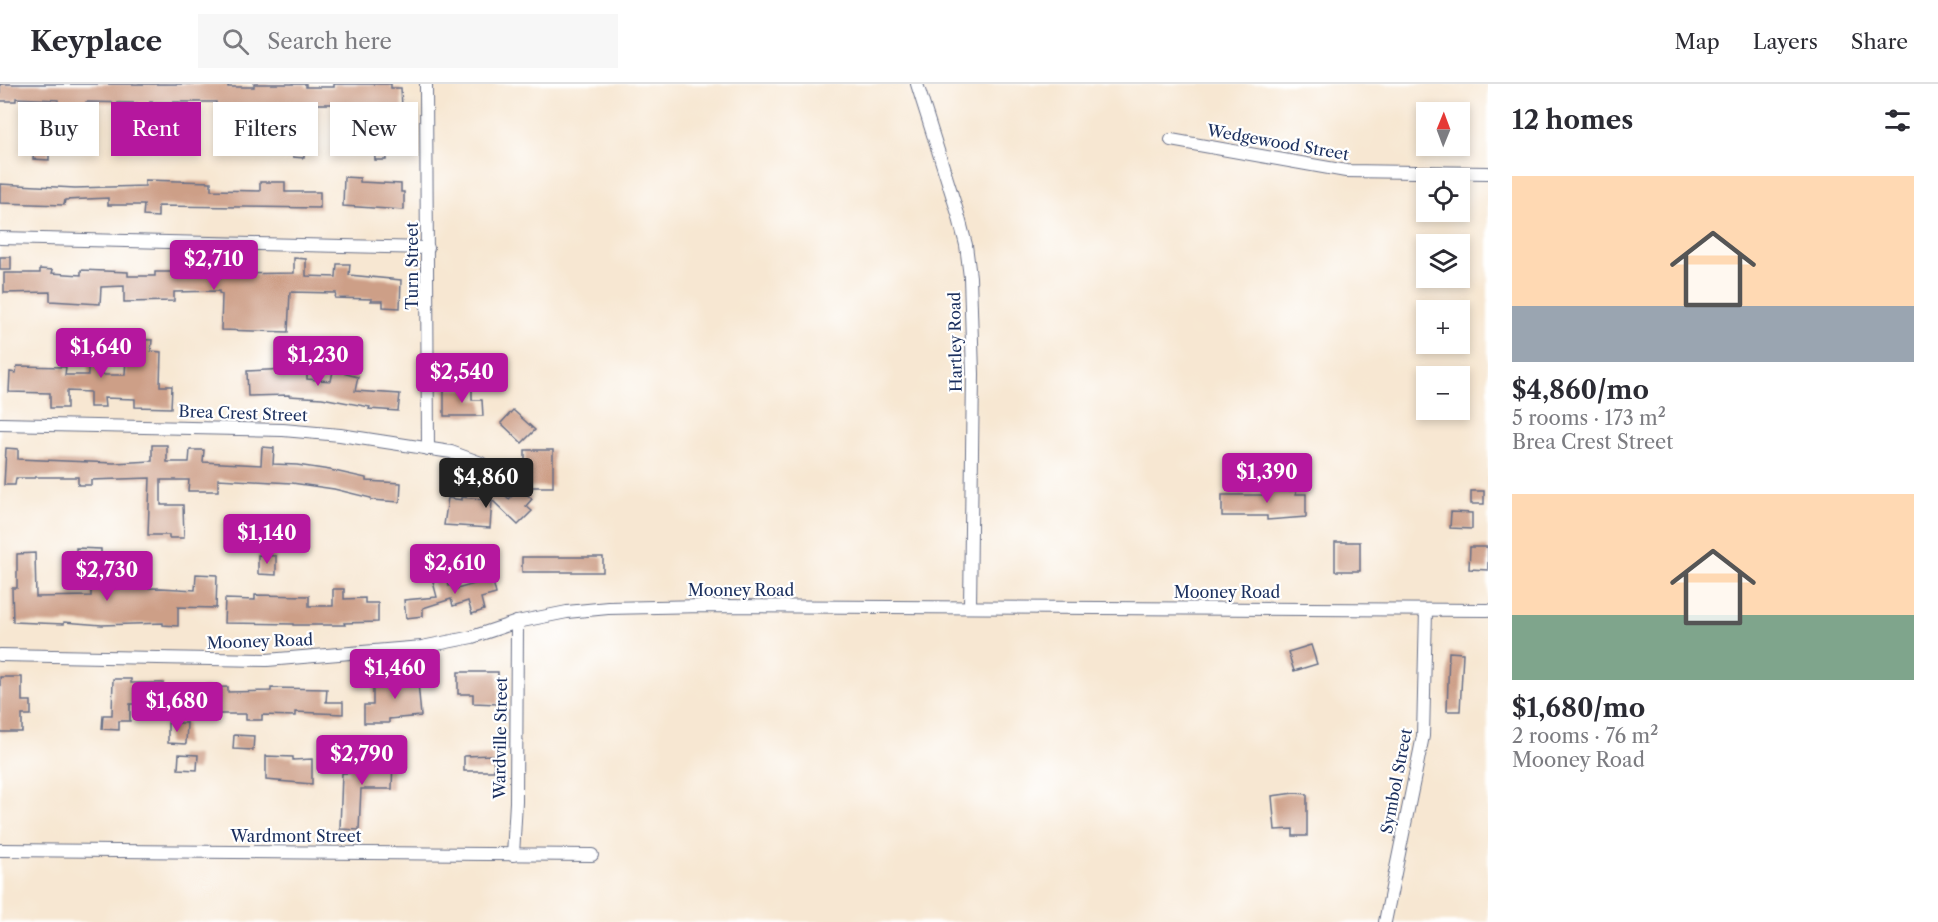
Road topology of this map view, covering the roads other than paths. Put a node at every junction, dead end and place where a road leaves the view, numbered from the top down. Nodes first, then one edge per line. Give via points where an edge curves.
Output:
1 (426, 84) edge
2 (917, 84) edge
3 (1171, 140) dead end
4 (1488, 172) edge
5 (0, 238) edge
6 (428, 248) junction
7 (0, 424) edge
8 (428, 449) junction
9 (481, 463) dead end
10 (970, 607) junction
11 (1426, 610) junction
12 (1488, 610) edge
13 (517, 622) junction
14 (0, 655) edge
15 (0, 850) edge
16 (513, 855) junction
17 (592, 855) dead end
18 (1384, 922) edge

1 - 6 street, Turn Street
2 - 10 street, Hartley Road via 958,214 970,277
3 - 4 street, Wedgewood Street via 1346,171
5 - 6 street
6 - 8 street, Turn Street
7 - 8 street, Brea Crest Street via 283,430
8 - 9 street, Brea Crest Street
10 - 11 street, Mooney Road
10 - 13 street, Mooney Road via 608,608
11 - 12 street, Mooney Road
11 - 18 street, Symbol Street via 1424,736
13 - 14 street, Mooney Road via 472,637 422,647 267,660
13 - 16 street, Wardville Street
15 - 16 street, Wardmont Street
16 - 17 street, Wardmont Street

